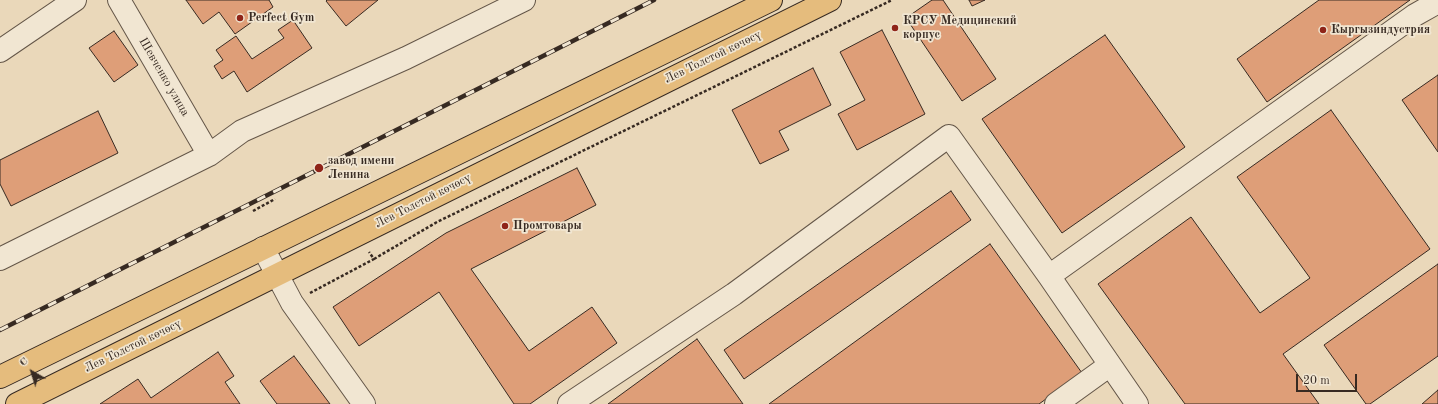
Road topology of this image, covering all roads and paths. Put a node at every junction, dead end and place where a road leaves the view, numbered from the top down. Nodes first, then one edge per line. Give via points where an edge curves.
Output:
1 (75, 0) edge
2 (119, 0) edge
3 (524, 0) edge
4 (771, 0) edge
5 (830, 0) edge
6 (892, 0) edge
7 (1438, 2) edge
8 (0, 51) edge
9 (209, 155) junction
10 (275, 199) dead end
11 (253, 211) dead end
12 (263, 248) junction
13 (367, 249) dead end
14 (0, 259) edge
15 (374, 259) junction
16 (276, 275) junction
17 (1049, 276) junction
18 (292, 303) junction
19 (1110, 365) junction
20 (0, 377) edge
21 (17, 404) edge
22 (364, 404) edge
23 (569, 404) edge
24 (1056, 404) edge
25 (1137, 404) edge

1 - 8 street
2 - 9 street, Шевченко улица
3 - 9 street via 406,58 242,131
4 - 12 main road
5 - 16 main road, Лев Толстой көчөсү
6 - 15 path via 437,222
7 - 17 street via 1415,15
9 - 14 street
10 - 11 path
12 - 16 street
12 - 20 main road
13 - 15 path
15 - 18 path
16 - 18 street
16 - 21 main road, Лев Толстой көчөсү
17 - 19 street
17 - 23 street via 949,136 734,294
18 - 22 street
19 - 24 street
19 - 25 street

